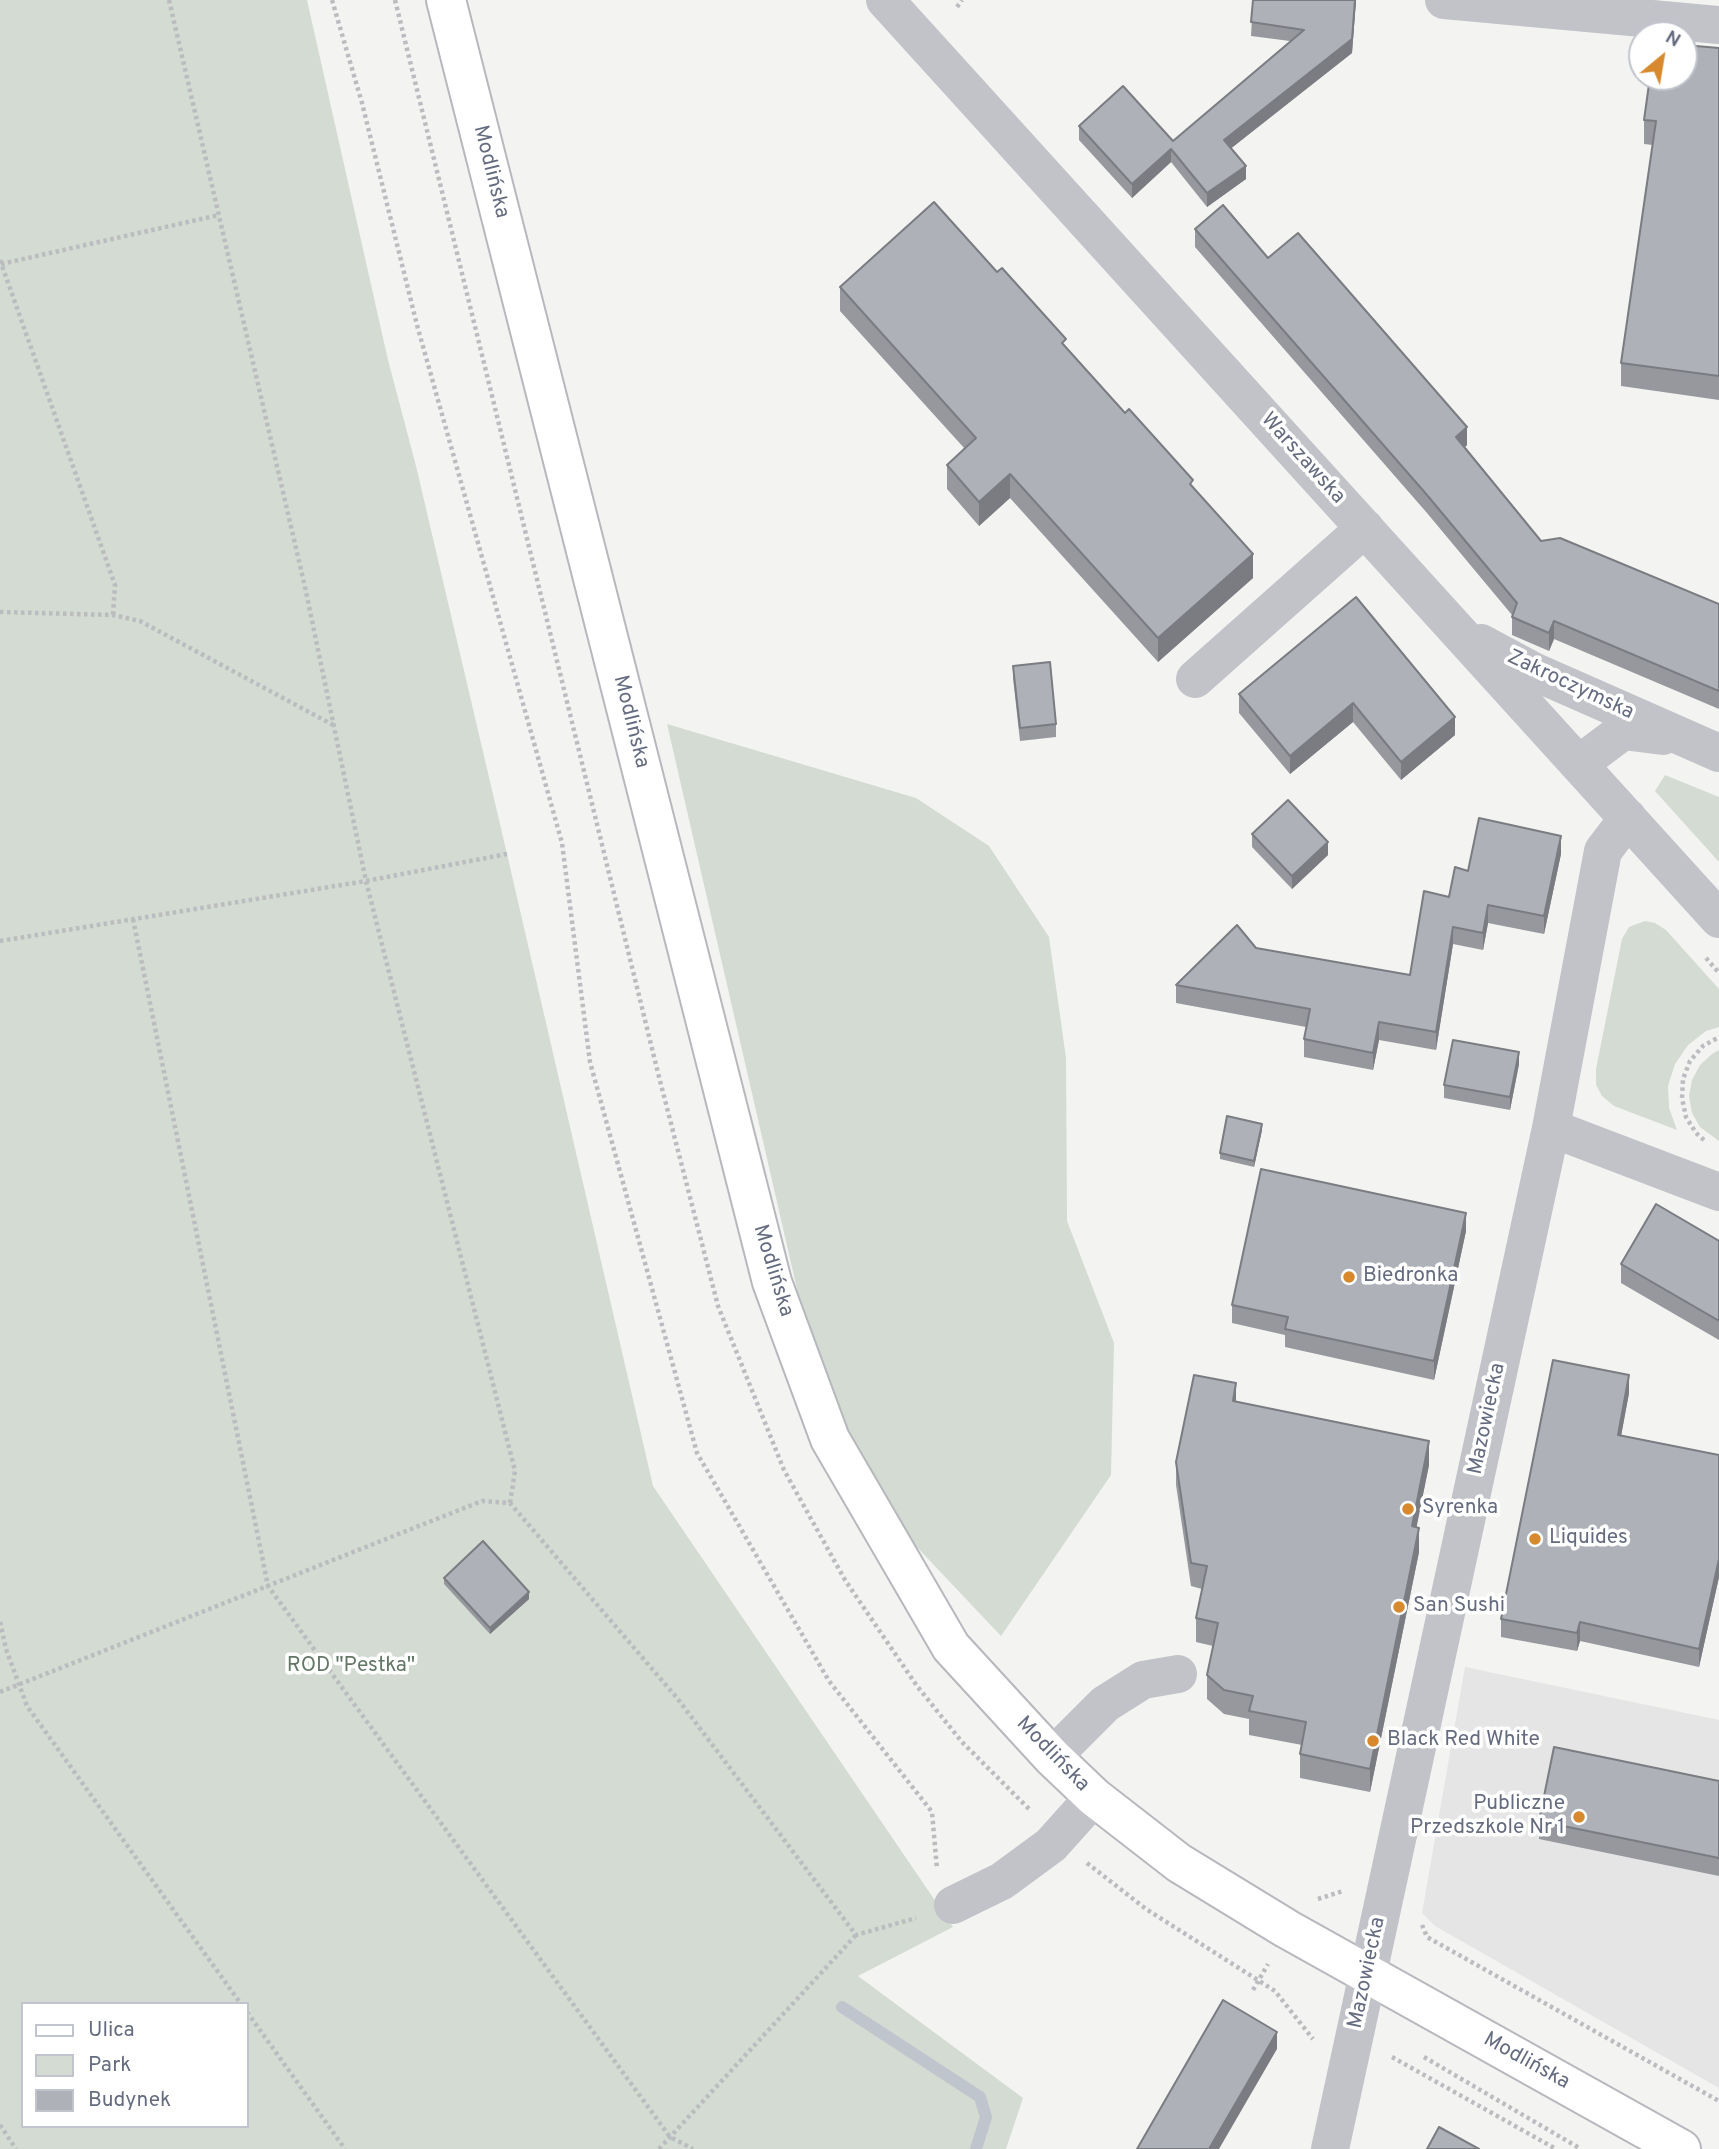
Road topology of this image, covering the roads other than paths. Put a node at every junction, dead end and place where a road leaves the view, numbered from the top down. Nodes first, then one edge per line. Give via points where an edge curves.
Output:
1 (446, 0) edge
2 (885, 0) edge
3 (1444, 0) edge
4 (1719, 25) edge
5 (1365, 528) junction
6 (1457, 630) junction
7 (1195, 679) dead end
8 (1702, 746) edge
9 (1579, 764) junction
10 (1628, 818) junction
11 (1719, 919) edge
12 (1550, 1128) junction
13 (1719, 1192) edge
14 (1178, 1674) dead end
15 (1052, 1756) junction
16 (1094, 1797) junction
17 (953, 1905) road end
18 (1368, 1975) junction
19 (1330, 2149) edge
20 (1681, 2149) edge

1 - 15 main road, Modlińska via 772,1282 830,1439 951,1647
2 - 5 street, Warszawska
3 - 4 street
5 - 6 street, Warszawska
5 - 7 street
6 - 8 street, Zakroczymska via 1535,672
6 - 9 street, Warszawska
8 - 9 street, Zakroczymska via 1623,731
9 - 10 street, Warszawska
10 - 11 street, Warszawska
10 - 12 street, Mazowiecka via 1603,851
12 - 13 street
12 - 18 street, Mazowiecka
14 - 15 street via 1143,1681 1105,1704
15 - 16 main road, Modlińska
16 - 17 street via 1051,1845 1002,1881
16 - 18 main road, Modlińska via 1179,1863
18 - 19 street, Mazowiecka
18 - 20 main road, Modlińska

